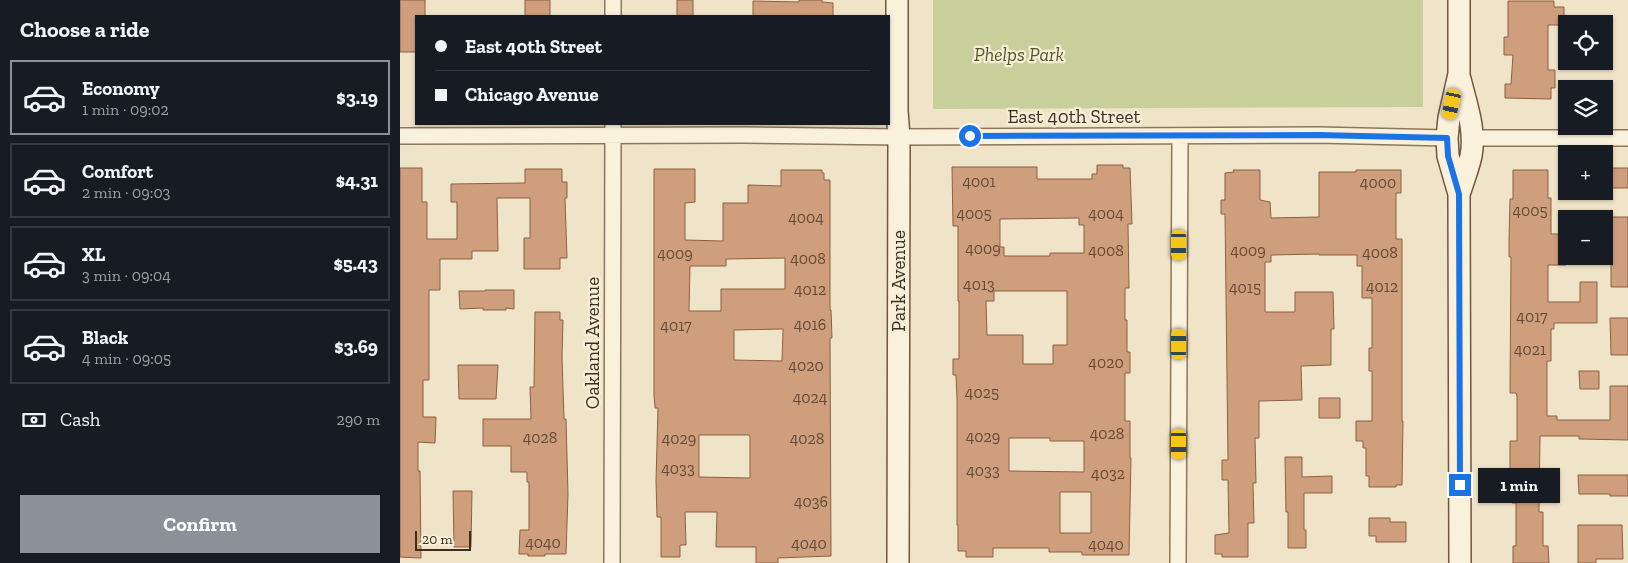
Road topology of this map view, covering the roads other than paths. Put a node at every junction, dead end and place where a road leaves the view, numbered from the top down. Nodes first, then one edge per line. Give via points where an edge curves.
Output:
1 (613, 0) edge
2 (897, 0) edge
3 (1459, 0) edge
4 (613, 15) edge
5 (1458, 74) junction
6 (613, 129) edge
7 (400, 136) edge
8 (899, 137) junction
9 (1180, 137) junction
10 (1447, 138) junction
11 (1473, 138) junction
12 (1628, 138) edge
13 (1459, 194) junction
14 (612, 563) edge
15 (898, 563) edge
16 (1178, 563) edge
17 (1460, 563) edge

1 - 4 street
2 - 8 street, Park Avenue
3 - 5 street
5 - 10 street
5 - 11 street
6 - 7 street, East 40th Street
6 - 8 street, East 40th Street
6 - 14 street, Oakland Avenue
8 - 9 street, East 40th Street
8 - 15 street, Park Avenue
9 - 10 street, East 40th Street via 1318,135
9 - 16 street
10 - 13 street via 1448,156
11 - 12 street
11 - 13 street via 1471,157
13 - 17 street

